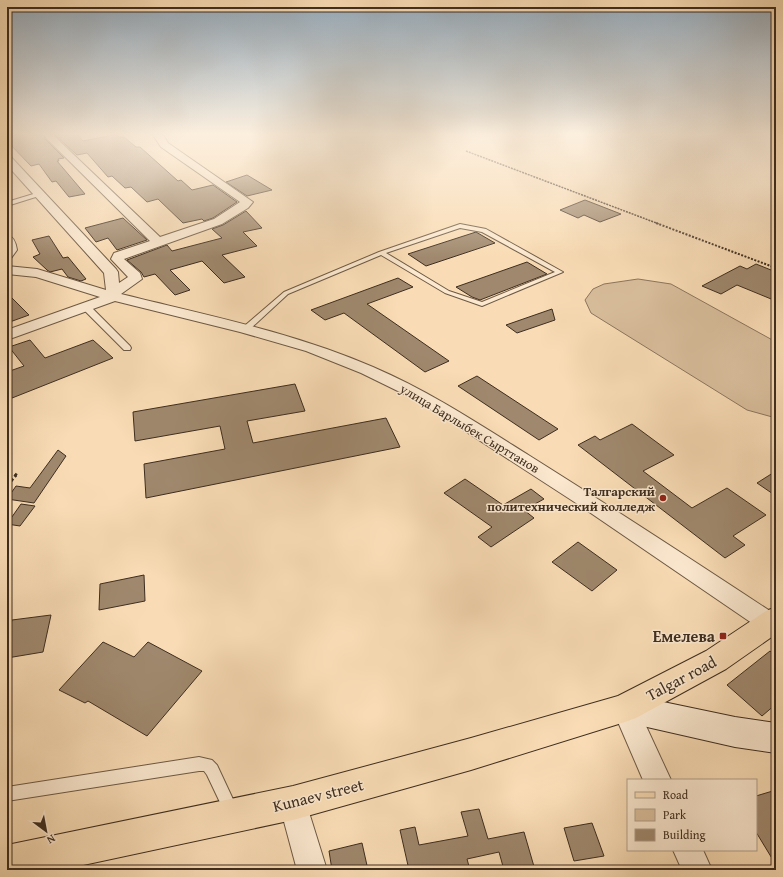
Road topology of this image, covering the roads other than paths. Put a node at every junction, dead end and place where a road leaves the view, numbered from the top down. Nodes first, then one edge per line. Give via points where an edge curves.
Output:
1 (23, 176) edge
2 (90, 176) edge
3 (209, 176) edge
4 (40, 194) junction
5 (7, 204) edge
6 (7, 236) edge
7 (158, 242) junction
8 (381, 253) junction
9 (7, 260) edge
10 (7, 270) edge
11 (114, 294) junction
12 (86, 307) junction
13 (245, 329) junction
14 (7, 335) edge
15 (127, 348) dead end
16 (773, 621) edge
17 (625, 708) junction
18 (776, 738) edge
19 (657, 779) edge
20 (7, 794) edge
21 (292, 803) junction
22 (233, 815) junction
23 (688, 851) edge
24 (7, 863) edge
25 (312, 870) edge
26 (697, 870) edge

1 - 4 street
2 - 7 street
3 - 7 street via 247,202 246,204 221,220
4 - 5 lane
4 - 11 street via 111,272
6 - 9 lane via 13,243 14,250
7 - 11 street via 119,256 117,259 135,276 135,279
8 - 8 lane via 460,226 484,230 560,272 482,304 447,292
8 - 13 lane via 286,293
10 - 11 street, улица Барлыбек Сырттанов via 37,273
11 - 12 street
11 - 13 street, улица Барлыбек Сырттанов
12 - 14 street
12 - 15 lane
13 - 16 street, улица Барлыбек Сырттанов via 318,351 368,370 414,392
16 - 17 main road, Talgar road via 716,660
17 - 18 street via 735,732
17 - 19 street
17 - 21 main road, Kunaev street
20 - 22 lane via 199,764 207,765 212,770
21 - 22 main road, Kunaev street
21 - 25 street
22 - 24 main road, Kunaev street
23 - 26 street

